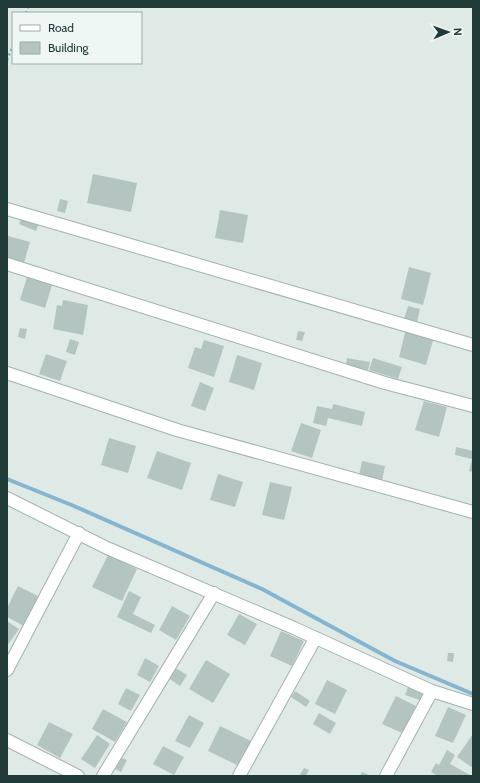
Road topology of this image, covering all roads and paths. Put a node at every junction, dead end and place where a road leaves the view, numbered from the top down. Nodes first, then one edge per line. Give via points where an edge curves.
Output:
1 (12, 48) edge
2 (7, 60) edge
3 (7, 209) edge
4 (7, 264) edge
5 (473, 345) edge
6 (7, 373) edge
7 (473, 406) edge
8 (7, 498) edge
9 (473, 512) edge
10 (79, 533) junction
11 (214, 594) junction
12 (315, 639) junction
13 (7, 670) edge
14 (432, 691) junction
15 (473, 704) edge
16 (7, 740) edge
17 (78, 776) edge
18 (103, 776) edge
19 (239, 776) edge
20 (386, 776) edge

1 - 2 path
3 - 5 street
4 - 7 street via 385,383
6 - 9 street via 177,430
8 - 10 street
10 - 11 street via 107,548
10 - 13 street
11 - 12 street
11 - 18 street
12 - 14 street
12 - 19 street
14 - 15 street
14 - 20 street
16 - 17 street

